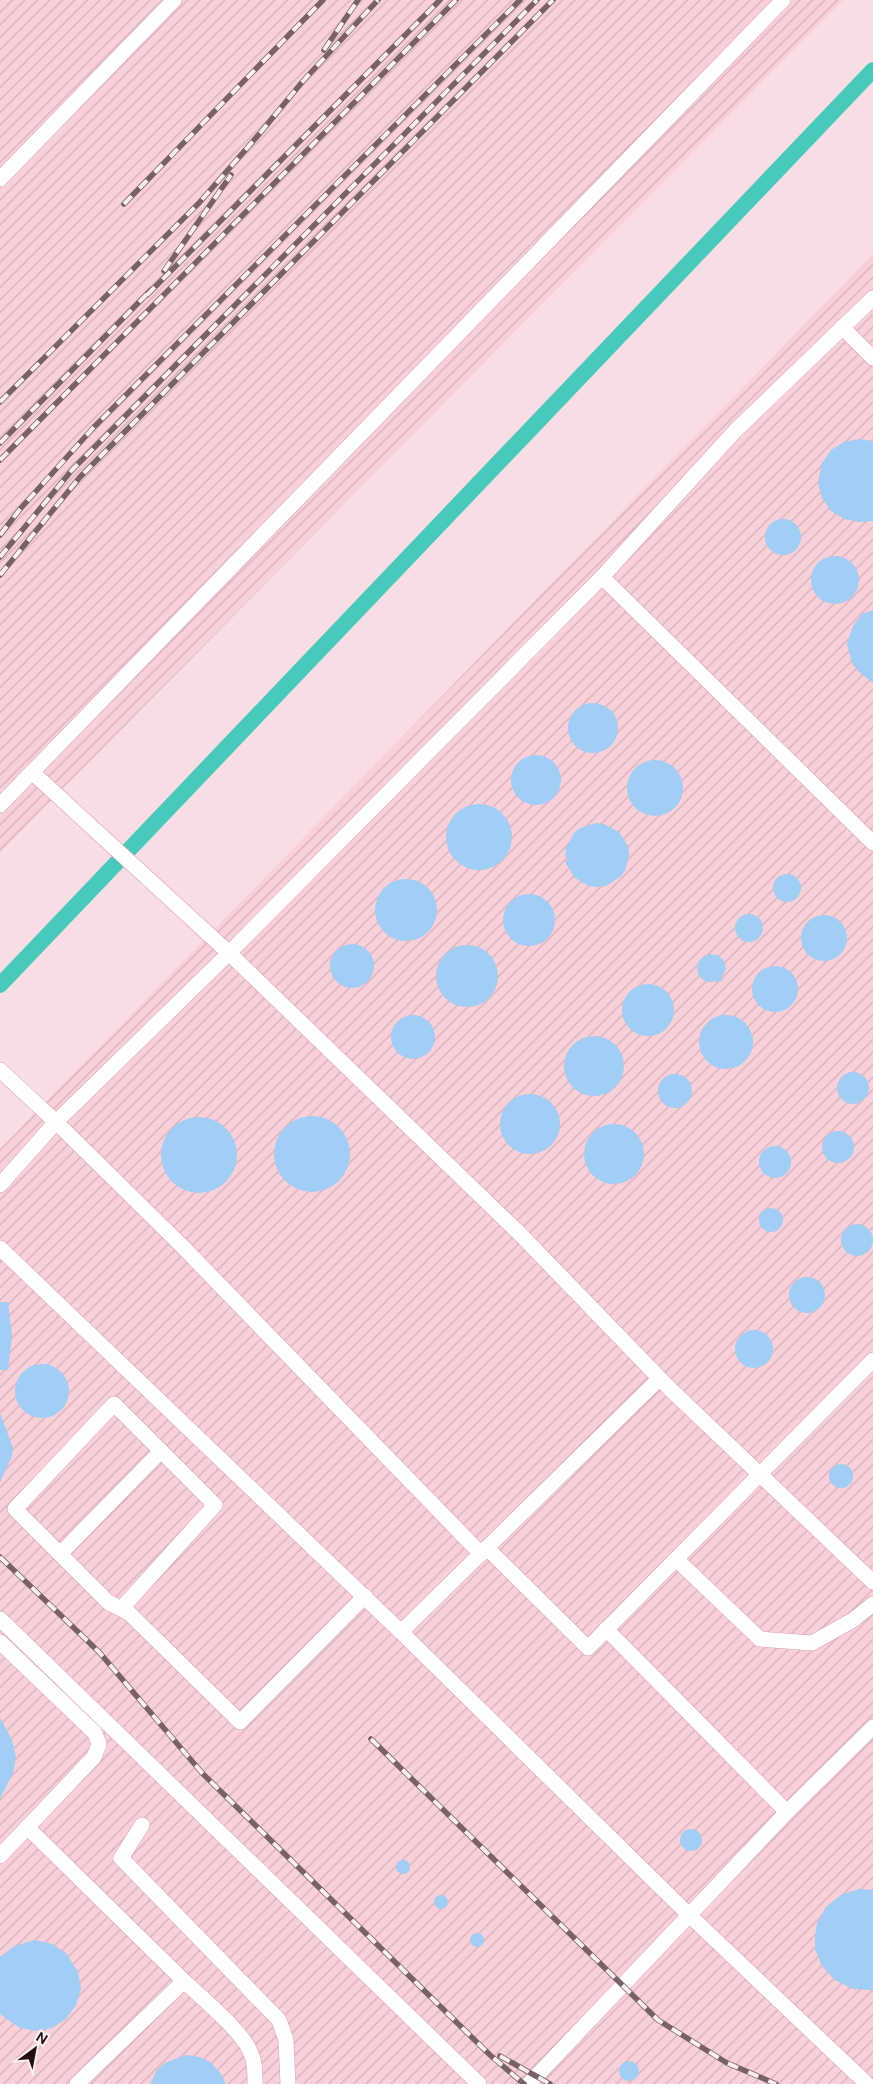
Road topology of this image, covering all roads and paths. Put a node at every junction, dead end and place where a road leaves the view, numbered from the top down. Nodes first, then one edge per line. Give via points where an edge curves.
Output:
1 (174, 0) edge
2 (783, 0) edge
3 (0, 179) edge
4 (873, 298) edge
5 (842, 327) junction
6 (873, 358) edge
7 (602, 578) junction
8 (33, 773) junction
9 (0, 805) edge
10 (873, 843) edge
11 (229, 953) junction
12 (1, 1072) edge
13 (56, 1122) junction
14 (0, 1185) edge
15 (0, 1248) edge
16 (873, 1360) edge
17 (659, 1379) junction
18 (161, 1451) junction
19 (760, 1475) junction
20 (484, 1551) junction
21 (60, 1554) junction
22 (676, 1559) junction
23 (873, 1582) edge
24 (364, 1596) junction
25 (873, 1604) edge
26 (121, 1609) junction
27 (0, 1619) edge
28 (606, 1629) junction
29 (401, 1632) junction
30 (0, 1642) edge
31 (873, 1728) edge
32 (787, 1812) junction
33 (142, 1825) dead end
34 (27, 1827) junction
35 (0, 1856) edge
36 (690, 1916) junction
37 (184, 1981) junction
38 (77, 2084) edge
39 (255, 2084) edge
40 (288, 2084) edge
41 (479, 2084) edge
42 (529, 2084) edge
43 (867, 2084) edge

1 - 3 street
2 - 8 street
4 - 5 street
5 - 6 street
5 - 7 street via 735,431
7 - 10 street
7 - 11 street
8 - 9 street
8 - 11 street
11 - 13 street
11 - 17 street via 521,1236
12 - 13 street
13 - 14 street
13 - 20 street
15 - 24 street
16 - 19 street
17 - 19 street
17 - 20 street
18 - 21 street
18 - 21 street via 114,1404 15,1509
18 - 26 street via 215,1505
19 - 22 street
19 - 23 street
20 - 28 street via 588,1648
20 - 29 street
21 - 26 street via 108,1602
22 - 25 street via 760,1639 812,1643 853,1620
22 - 28 street
24 - 26 street via 240,1722 129,1613
24 - 29 street
27 - 41 street
28 - 32 street
29 - 36 street
30 - 34 street via 95,1734 99,1744 94,1757
31 - 32 street
32 - 36 street
33 - 40 street via 121,1858 279,2020 286,2040
34 - 35 street
34 - 37 street
36 - 42 street
36 - 43 street
37 - 38 street
37 - 39 street via 249,2048

